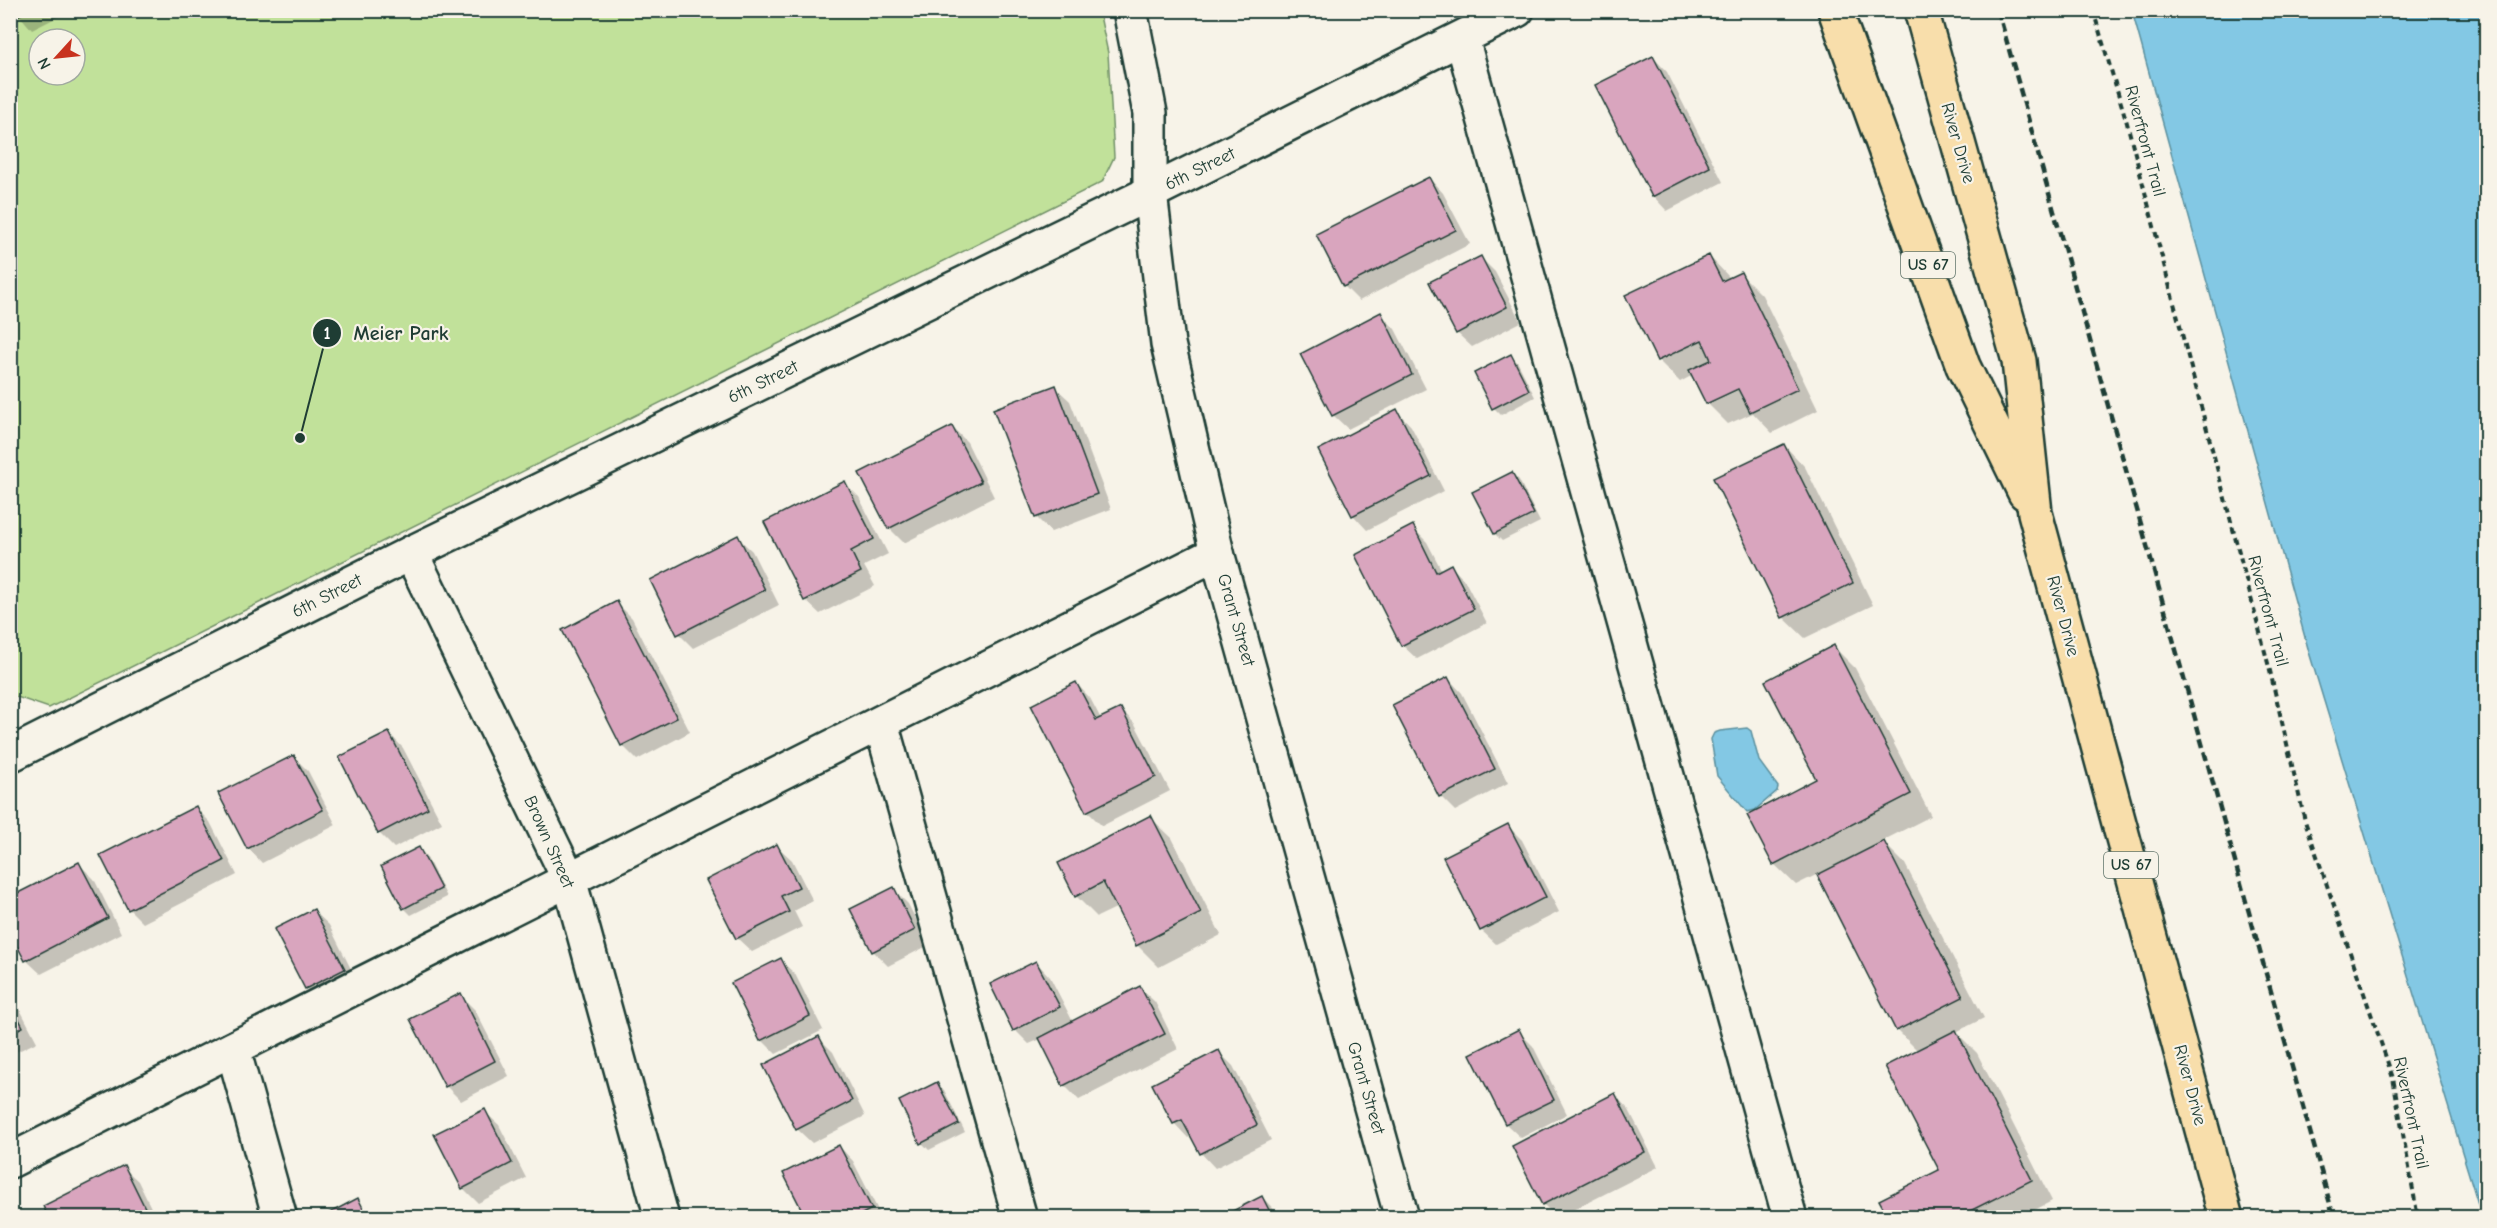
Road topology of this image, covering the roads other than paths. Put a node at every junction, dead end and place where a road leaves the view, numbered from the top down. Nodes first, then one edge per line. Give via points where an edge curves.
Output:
1 (1130, 10) edge
2 (1517, 10) edge
3 (1835, 10) edge
4 (1921, 10) edge
5 (1462, 39) junction
6 (1150, 193) junction
7 (2035, 513) junction
8 (411, 553) junction
9 (1217, 553) junction
10 (880, 723) junction
11 (10, 755) edge
12 (569, 879) junction
13 (233, 1049) junction
14 (10, 1161) edge
15 (280, 1218) edge
16 (662, 1218) edge
17 (1020, 1218) edge
18 (1402, 1218) edge
19 (1790, 1218) edge
20 (2226, 1218) edge

1 - 6 street, Grant Street via 1150,113
2 - 5 street, 6th Street
3 - 7 main road, US 67 via 1964,366
4 - 7 main road, River Drive / US 67 via 2019,361
5 - 6 street, 6th Street
5 - 19 street
6 - 8 street, 6th Street
6 - 9 street, Grant Street via 1168,344
7 - 20 main road, River Drive / US 67
8 - 11 street, 6th Street
8 - 12 street, Brown Street
9 - 10 street
9 - 18 street, Grant Street
10 - 12 street
10 - 17 street
12 - 13 street
12 - 16 street, Brown Street
13 - 14 street
13 - 15 street

